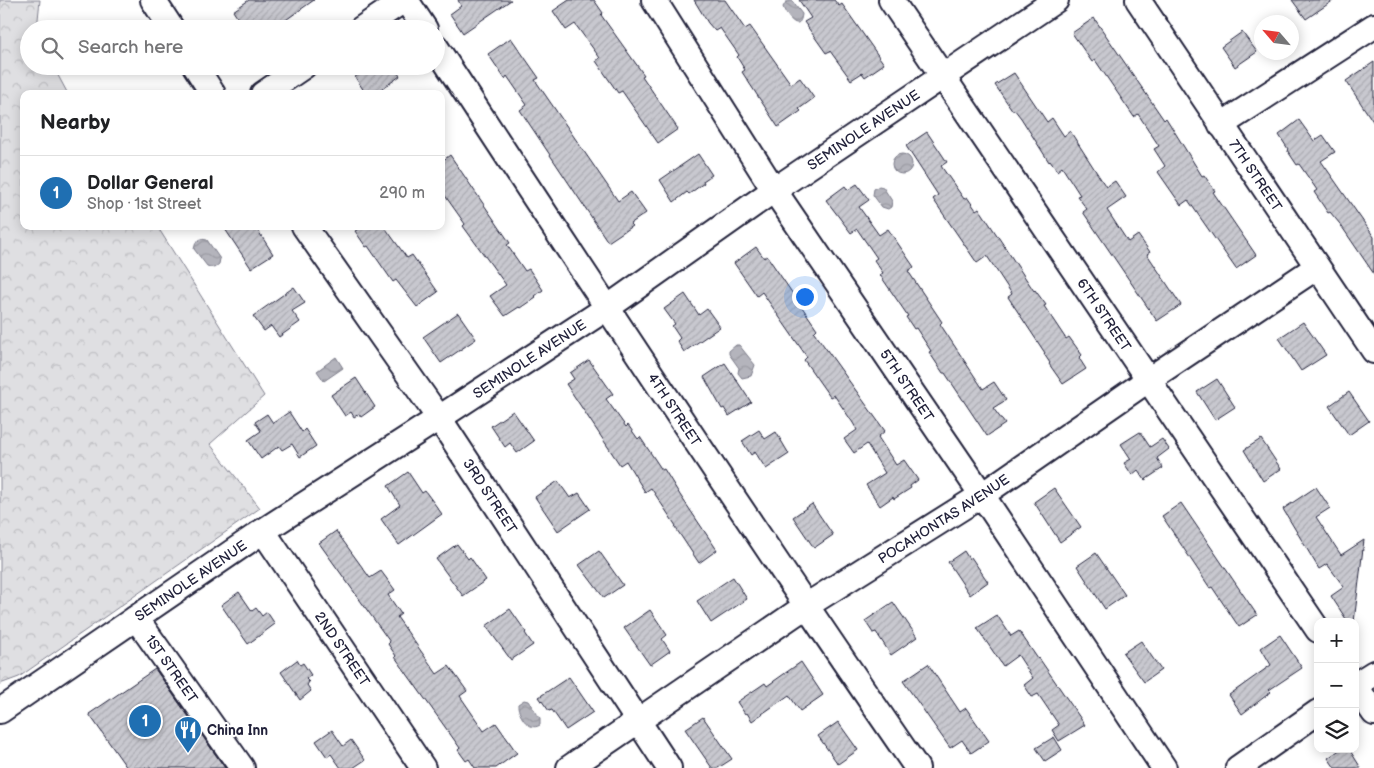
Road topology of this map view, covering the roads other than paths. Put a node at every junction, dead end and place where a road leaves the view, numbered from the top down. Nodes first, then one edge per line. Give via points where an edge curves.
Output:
1 (153, 0) edge
2 (405, 0) edge
3 (654, 0) edge
4 (892, 0) edge
5 (1056, 0) edge
6 (1138, 0) edge
7 (166, 20) edge
8 (375, 20) edge
9 (418, 20) edge
10 (1374, 26) edge
11 (445, 61) edge
12 (201, 75) edge
13 (291, 75) edge
14 (943, 75) junction
15 (210, 90) edge
16 (269, 90) edge
17 (1221, 125) junction
18 (774, 190) junction
19 (307, 230) edge
20 (1317, 267) junction
21 (606, 308) junction
22 (1374, 351) edge
23 (1148, 380) junction
24 (439, 418) junction
25 (982, 495) junction
26 (263, 531) junction
27 (806, 606) junction
28 (136, 618) junction
29 (1314, 624) edge
30 (1374, 673) edge
31 (1359, 682) edge
32 (1359, 691) edge
33 (0, 711) edge
34 (1374, 713) edge
35 (1314, 715) edge
36 (638, 722) junction
37 (242, 768) edge
38 (423, 768) edge
39 (569, 768) edge
40 (669, 768) edge
41 (917, 768) edge
42 (1164, 768) edge
43 (1238, 768) edge

1 - 7 street
2 - 8 street
2 - 9 street
3 - 18 street, 5TH STREET
4 - 14 street, 6TH STREET
5 - 14 street, SEMINOLE AVENUE
6 - 17 street, 7TH STREET
10 - 17 street
11 - 21 street, 4TH STREET
12 - 15 street
13 - 16 street
14 - 18 street, SEMINOLE AVENUE
14 - 23 street, 6TH STREET
17 - 20 street, 7TH STREET
18 - 21 street, SEMINOLE AVENUE
18 - 25 street, 5TH STREET
19 - 24 street, 3RD STREET
20 - 22 street, 7TH STREET
20 - 23 street, POCAHONTAS AVENUE
21 - 24 street, SEMINOLE AVENUE
21 - 27 street, 4TH STREET
23 - 25 street, POCAHONTAS AVENUE
23 - 29 street, 6TH STREET
24 - 26 street, SEMINOLE AVENUE
24 - 36 street, 3RD STREET
25 - 27 street, POCAHONTAS AVENUE
25 - 42 street, 5TH STREET
26 - 28 street, SEMINOLE AVENUE
26 - 38 street, 2ND STREET
27 - 36 street, POCAHONTAS AVENUE
27 - 41 street, 4TH STREET
28 - 33 street, SEMINOLE AVENUE
28 - 37 street, 1ST STREET
30 - 31 street
32 - 34 street
35 - 43 street
36 - 39 street, POCAHONTAS AVENUE
36 - 40 street, 3RD STREET

